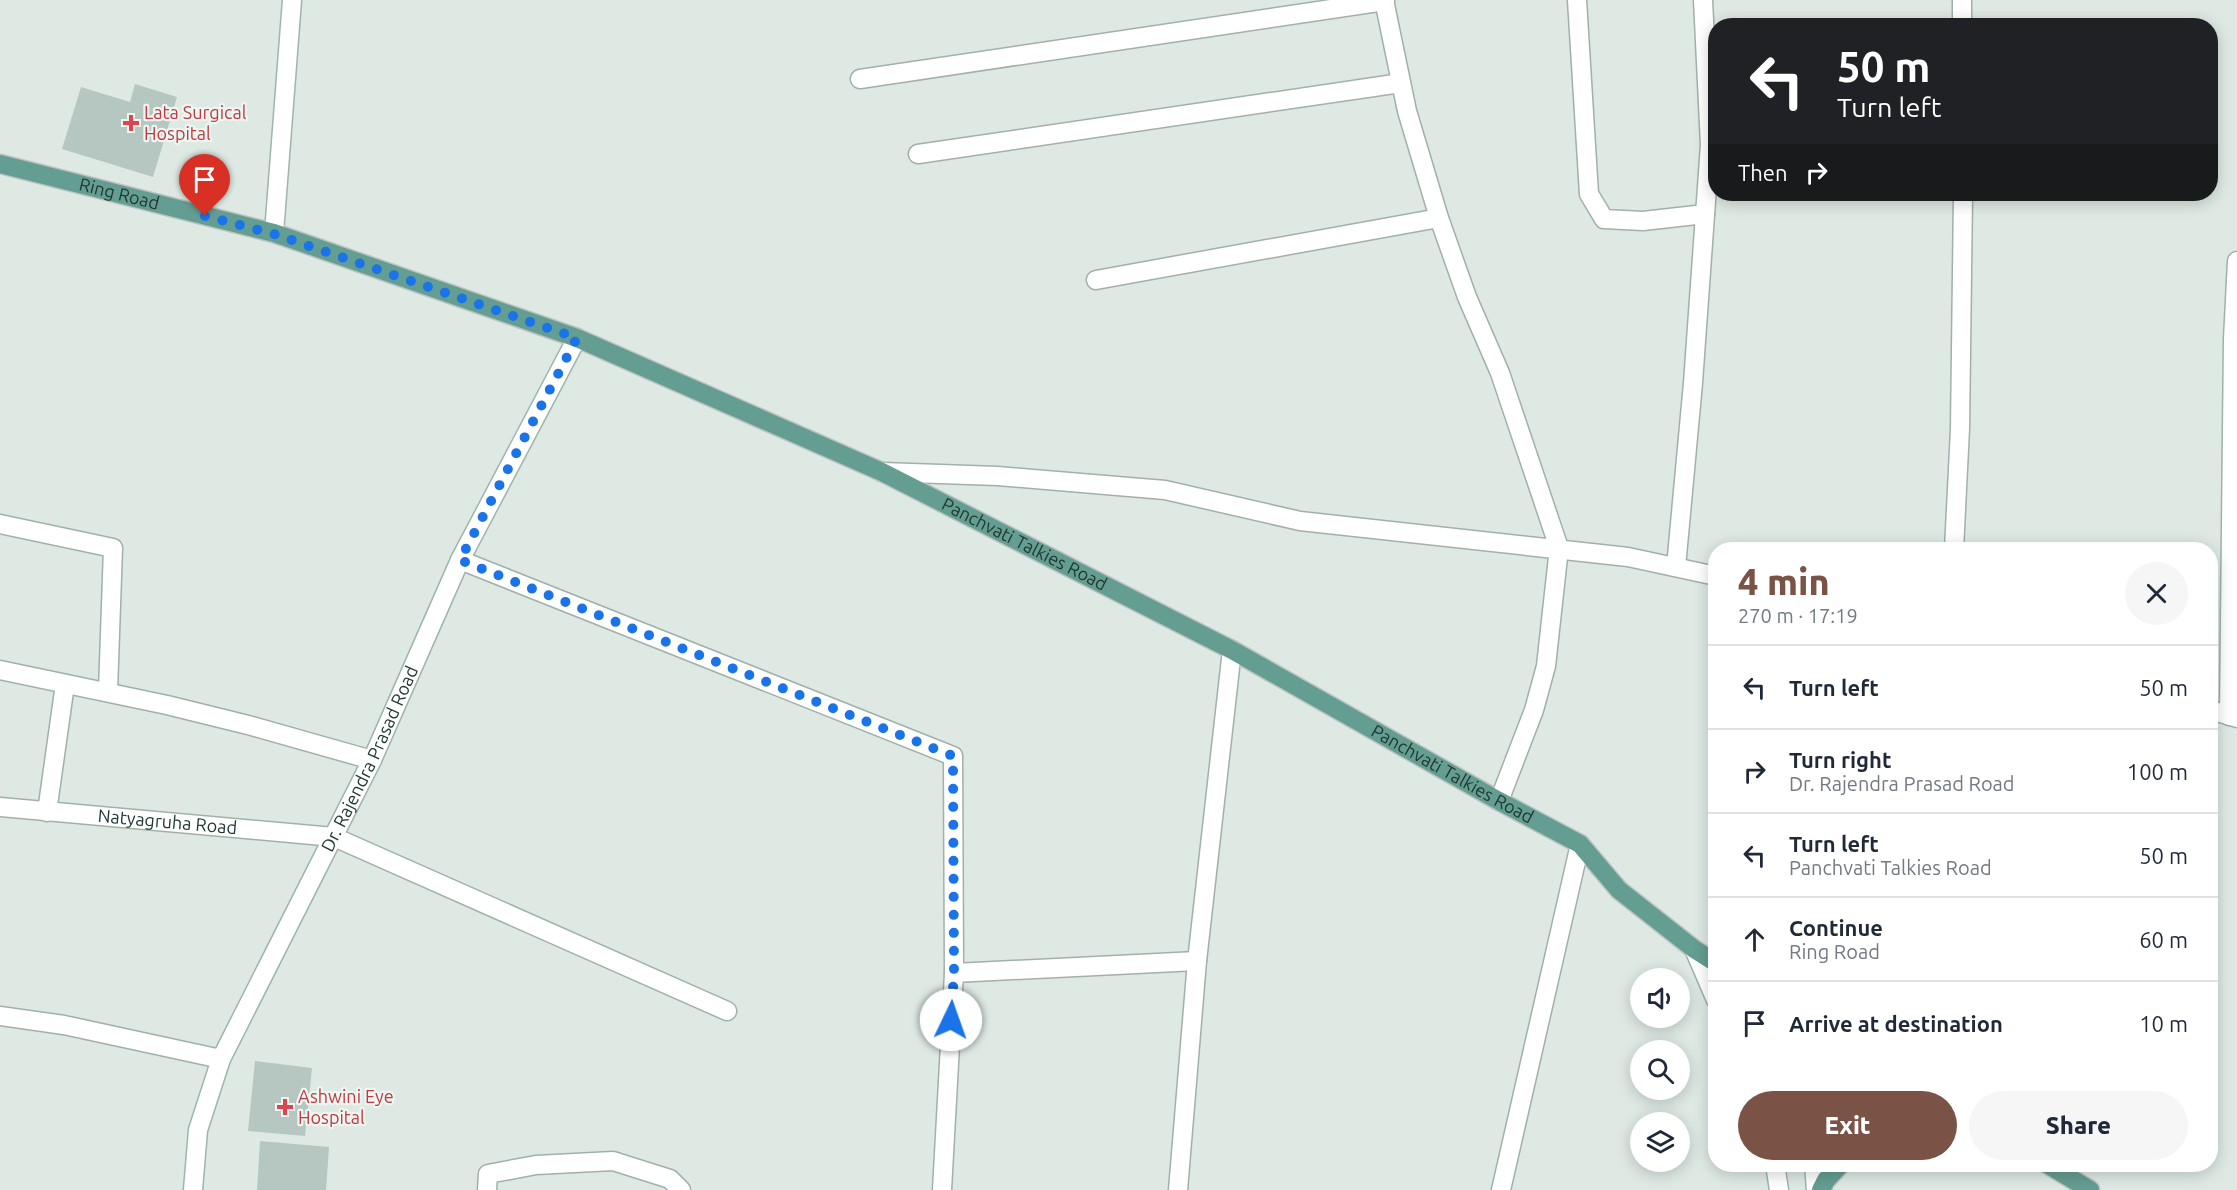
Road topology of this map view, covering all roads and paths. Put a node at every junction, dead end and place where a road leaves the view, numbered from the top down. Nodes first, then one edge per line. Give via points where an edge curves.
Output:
1 (292, 0) edge
2 (1576, 0) edge
3 (1703, 0) edge
4 (1962, 0) edge
5 (1384, 1) edge
6 (1962, 18) edge
7 (860, 79) dead end
8 (1401, 83) junction
9 (1708, 104) edge
10 (918, 154) dead end
11 (0, 164) edge
12 (1708, 172) edge
13 (1963, 201) edge
14 (1705, 213) junction
15 (1439, 218) junction
16 (274, 234) junction
17 (2237, 261) edge
18 (1096, 280) dead end
19 (577, 338) junction
20 (882, 472) junction
21 (0, 524) edge
22 (1954, 542) edge
23 (1559, 548) junction
24 (460, 560) junction
25 (1676, 567) junction
26 (1708, 574) edge
27 (1232, 650) junction
28 (0, 670) edge
29 (65, 684) junction
30 (108, 692) junction
31 (2218, 712) edge
32 (2233, 717) edge
33 (372, 760) junction
34 (1499, 801) junction
35 (0, 807) edge
36 (47, 812) junction
37 (333, 837) junction
38 (1580, 844) junction
39 (1694, 949) junction
40 (1708, 958) edge
41 (1197, 961) junction
42 (954, 973) junction
43 (1708, 981) edge
44 (727, 1011) dead end
45 (0, 1016) edge
46 (221, 1059) junction
47 (1776, 1172) edge
48 (1815, 1172) edge
49 (1834, 1172) edge
50 (2060, 1172) edge
51 (192, 1190) edge
52 (487, 1190) edge
53 (681, 1190) edge
54 (942, 1190) edge
55 (1178, 1190) edge
56 (1501, 1190) edge
57 (1779, 1190) edge
58 (1818, 1190) edge
59 (2090, 1190) edge

1 - 16 street
2 - 14 street via 1589,194 1604,219 1643,221
3 - 9 street
4 - 6 street
5 - 7 street
5 - 8 street
8 - 10 street
8 - 15 street
11 - 16 main road, Ring Road
12 - 14 street
13 - 22 street
14 - 25 street
15 - 18 street
15 - 23 street via 1500,373
16 - 19 main road, Panchvati Talkies Road
17 - 32 street via 2233,339
19 - 20 main road, Panchvati Talkies Road
19 - 24 street, Dr. Rajendra Prasad Road
20 - 23 street via 998,476 1165,490 1300,521
20 - 27 main road, Panchvati Talkies Road
21 - 30 street via 113,548
23 - 25 street
23 - 34 street via 1545,666 1534,710
24 - 33 street, Dr. Rajendra Prasad Road
24 - 42 street via 953,756
25 - 26 street
27 - 34 main road, Panchvati Talkies Road
27 - 41 street
28 - 29 street
29 - 30 street
29 - 36 street
30 - 33 street via 248,724
31 - 32 street
33 - 37 street, Dr. Rajendra Prasad Road
34 - 38 main road, Panchvati Talkies Road
35 - 36 street, Natyagruha Road
36 - 37 street, Natyagruha Road
37 - 44 street, Natyagruha Road
37 - 46 street, Dr. Rajendra Prasad Road
38 - 39 main road, Panchvati Talkies Road via 1619,890
38 - 56 street
39 - 40 main road, Panchvati Talkies Road
39 - 43 street
41 - 42 street
41 - 55 street
42 - 54 street
45 - 46 street via 64,1025
46 - 51 street, Dr. Rajendra Prasad Road via 198,1130
47 - 57 street
48 - 58 street
49 - 58 main road
50 - 59 main road
52 - 53 street via 488,1174 536,1165 613,1161 670,1179

